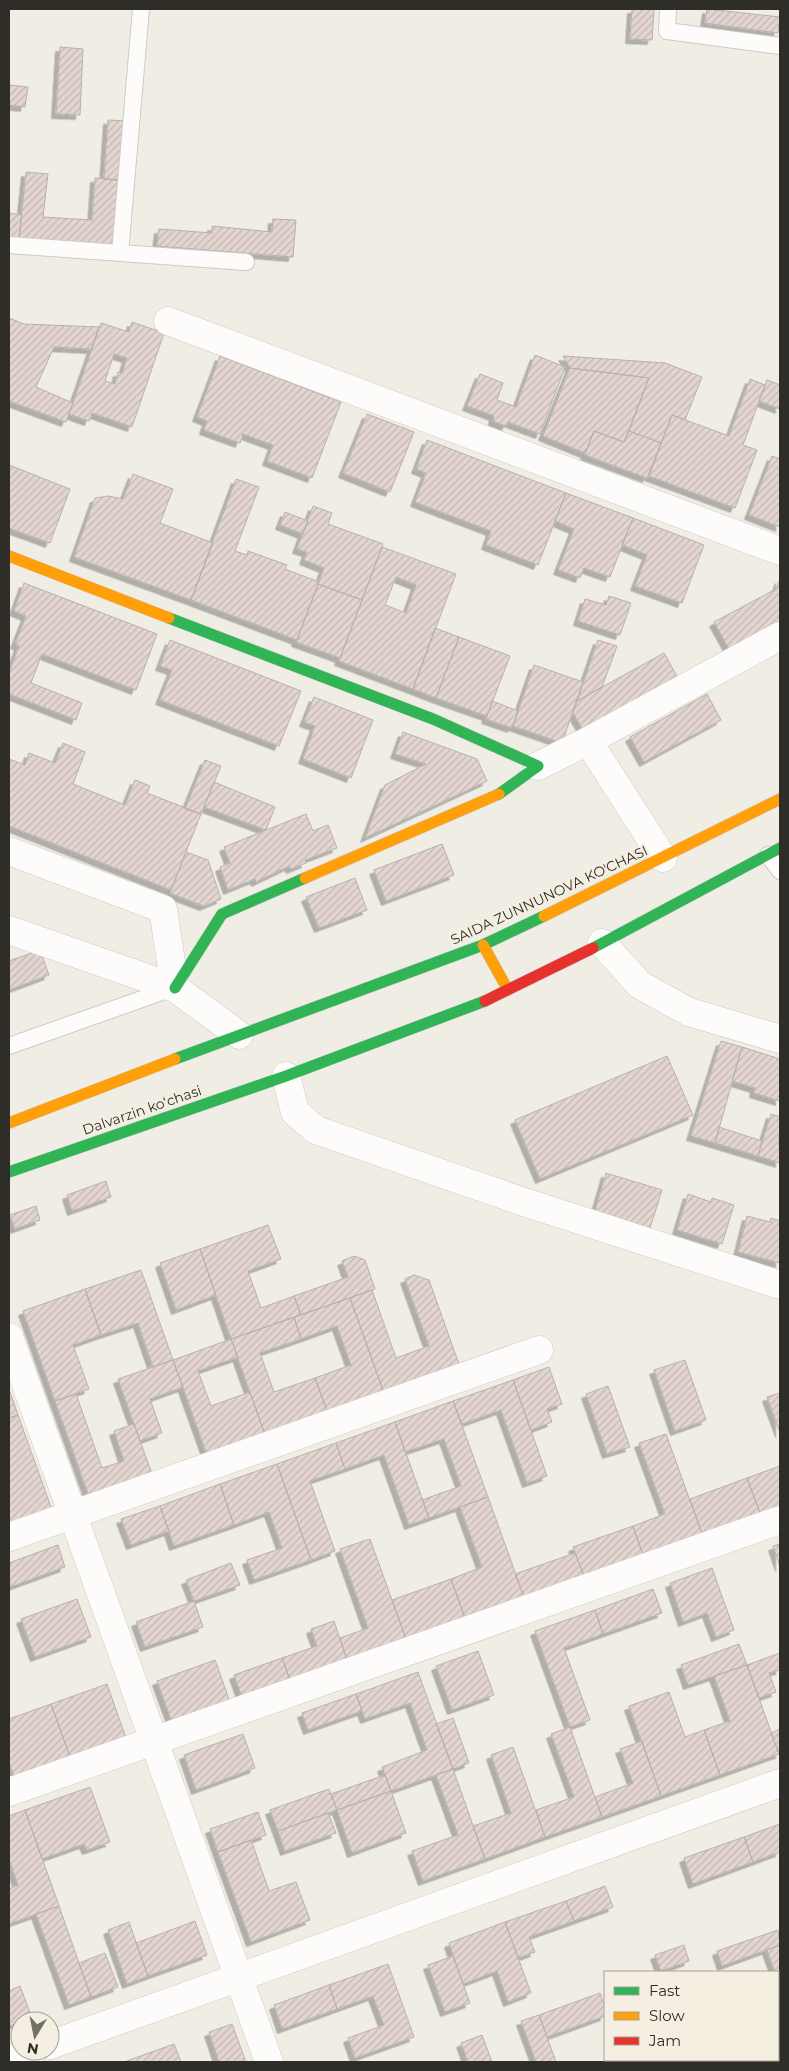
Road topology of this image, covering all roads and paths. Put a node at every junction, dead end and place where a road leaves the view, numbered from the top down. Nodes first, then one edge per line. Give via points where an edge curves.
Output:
1 (140, 9) edge
2 (668, 9) edge
3 (780, 46) edge
4 (9, 245) edge
5 (120, 253) junction
6 (246, 262) dead end
7 (168, 321) dead end
8 (780, 551) edge
9 (9, 556) edge
10 (780, 636) edge
11 (588, 741) junction
12 (538, 766) junction
13 (780, 799) edge
14 (9, 851) edge
15 (774, 852) edge
16 (663, 858) junction
17 (780, 871) edge
18 (9, 930) edge
19 (602, 943) junction
20 (483, 945) junction
21 (175, 988) junction
22 (508, 990) junction
23 (239, 1035) junction
24 (780, 1039) edge
25 (9, 1046) edge
26 (286, 1076) junction
27 (9, 1124) edge
28 (9, 1172) edge
29 (780, 1284) edge
30 (9, 1337) edge
31 (539, 1350) dead end
32 (72, 1514) junction
33 (780, 1520) edge
34 (9, 1536) edge
35 (153, 1740) junction
36 (780, 1783) edge
37 (9, 1792) edge
38 (238, 1976) junction
39 (60, 2041) edge
40 (269, 2062) edge

1 - 5 lane
2 - 3 lane via 667,31
4 - 5 lane
5 - 6 lane
7 - 8 street
9 - 12 main road via 433,720
10 - 11 street
11 - 12 street
11 - 16 street
12 - 21 main road via 503,792 222,914
13 - 16 main road, SAIDA ZUNNUNOVA KO'CHASI
14 - 21 street via 164,909
15 - 17 lane
15 - 19 main road
16 - 20 main road, SAIDA ZUNNUNOVA KO'CHASI
18 - 21 street
19 - 22 main road
19 - 24 street via 648,990 689,1012
20 - 22 main road
20 - 23 main road, SAIDA ZUNNUNOVA KO'CHASI
21 - 23 street
21 - 25 lane
22 - 26 main road
23 - 27 main road
26 - 28 main road, Dalvarzin koʻchasi
26 - 29 street via 295,1112 316,1130 524,1202
30 - 32 street
31 - 32 street
32 - 34 street
32 - 35 street
33 - 35 street
35 - 37 street
35 - 38 street
36 - 38 street
38 - 39 street
38 - 40 street

